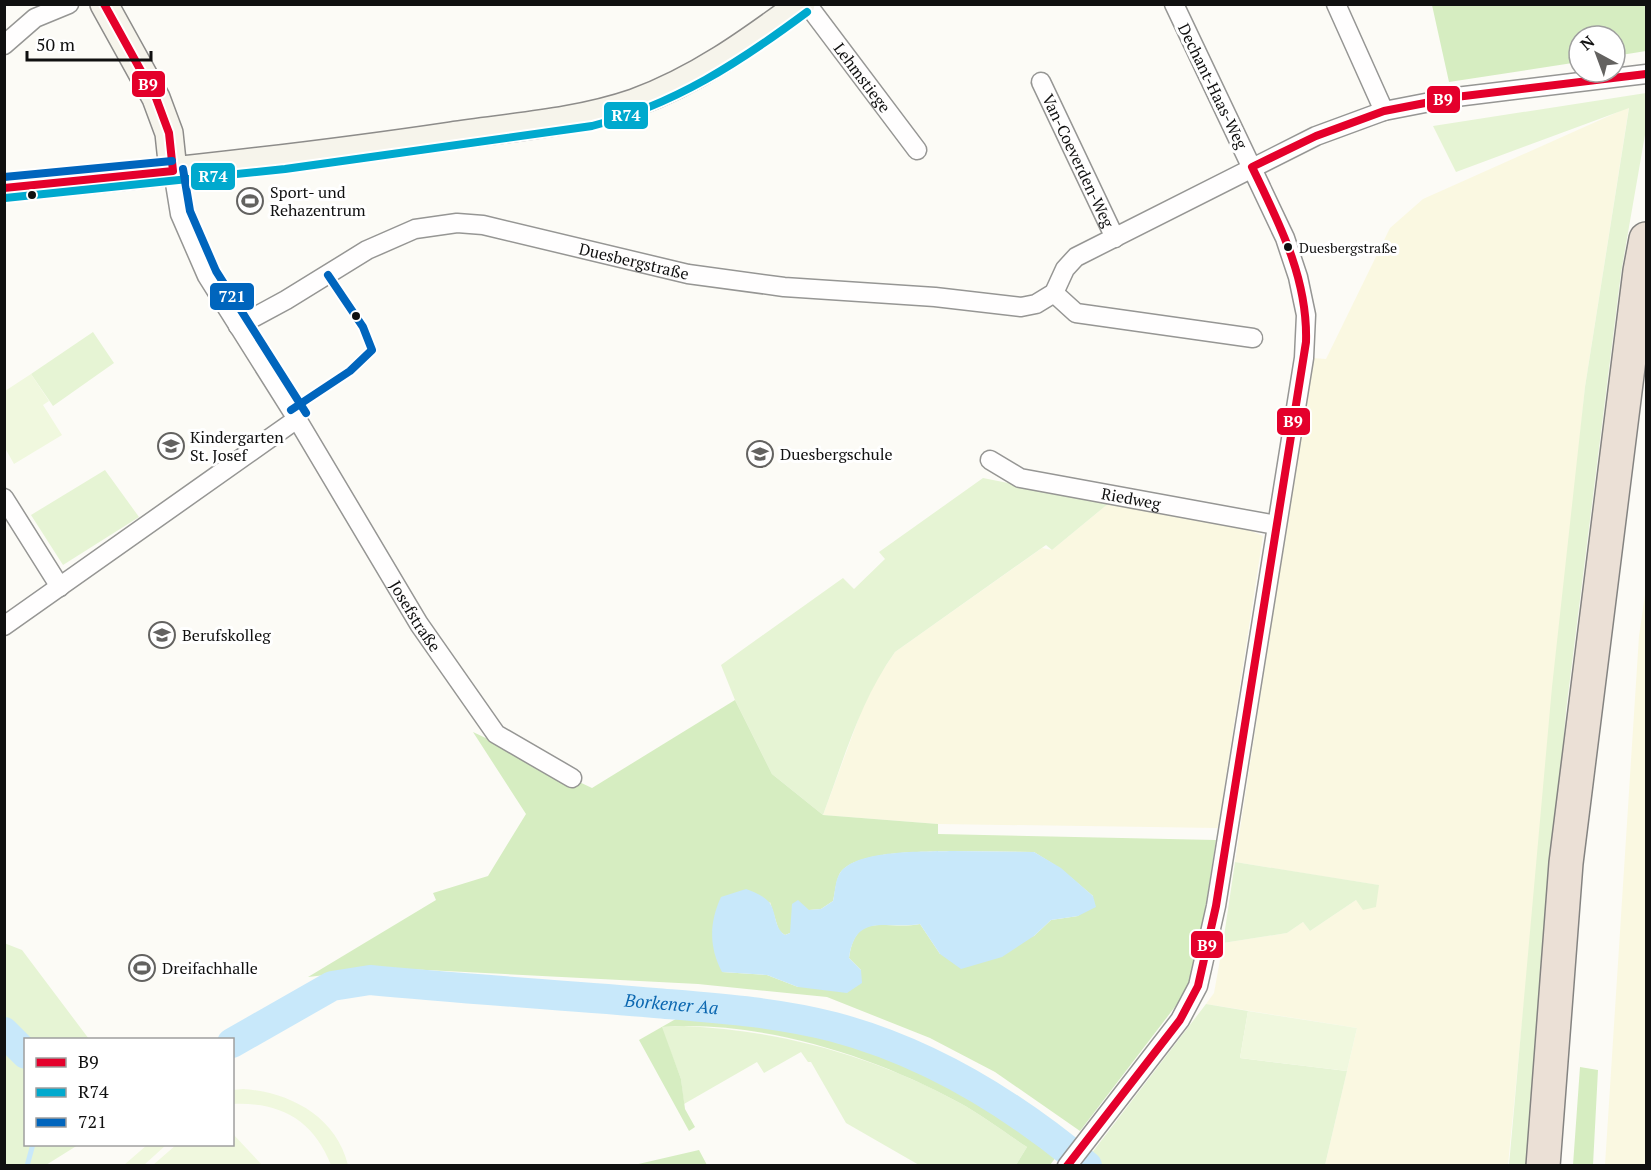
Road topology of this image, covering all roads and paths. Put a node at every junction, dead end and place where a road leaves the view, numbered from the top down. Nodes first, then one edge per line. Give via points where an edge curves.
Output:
1 (69, 4) edge
2 (104, 4) edge
3 (801, 4) edge
4 (807, 4) edge
5 (1174, 4) edge
6 (1336, 4) edge
7 (4, 45) edge
8 (1647, 74) edge
9 (1041, 82) dead end
10 (1384, 111) junction
11 (917, 150) dead end
12 (1252, 167) junction
13 (173, 171) junction
14 (4, 188) edge
15 (1115, 238) junction
16 (1647, 239) edge
17 (1054, 293) junction
18 (238, 326) junction
19 (1253, 338) dead end
20 (1647, 350) edge
21 (297, 419) junction
22 (990, 460) dead end
23 (4, 498) edge
24 (1276, 525) junction
25 (60, 587) junction
26 (4, 626) edge
27 (572, 778) dead end
28 (1067, 1166) edge
29 (1543, 1166) edge
30 (1557, 1166) edge

1 - 7 street via 35,18
2 - 13 main road via 156,98 169,133
3 - 13 main road via 714,66 632,104 573,118 380,147
4 - 11 street, Lehmstiege
5 - 12 street, Dechant-Haas-Weg
6 - 10 street
8 - 10 street via 1456,97
9 - 15 street, Van-Coeverden-Weg
10 - 12 street via 1316,136
12 - 15 street
12 - 24 street, Dechant-Haas-Weg via 1285,238 1299,277 1306,315 1304,358
13 - 14 main road
13 - 18 street, Josefstraße via 180,213 192,244
15 - 17 street via 1070,261
16 - 29 highway via 1566,863
17 - 18 street, Duesbergstraße via 1021,308 935,297 784,287 688,274 491,227 457,223 415,229 367,250
17 - 19 street via 1076,313
18 - 21 street, Josefstraße
20 - 30 highway via 1582,857
21 - 25 street
21 - 27 street, Josefstraße via 419,624 496,734
22 - 24 street, Riedweg via 1020,478
23 - 25 street
24 - 28 street, Dechant-Haas-Weg via 1216,906 1198,986 1180,1020
25 - 26 street

